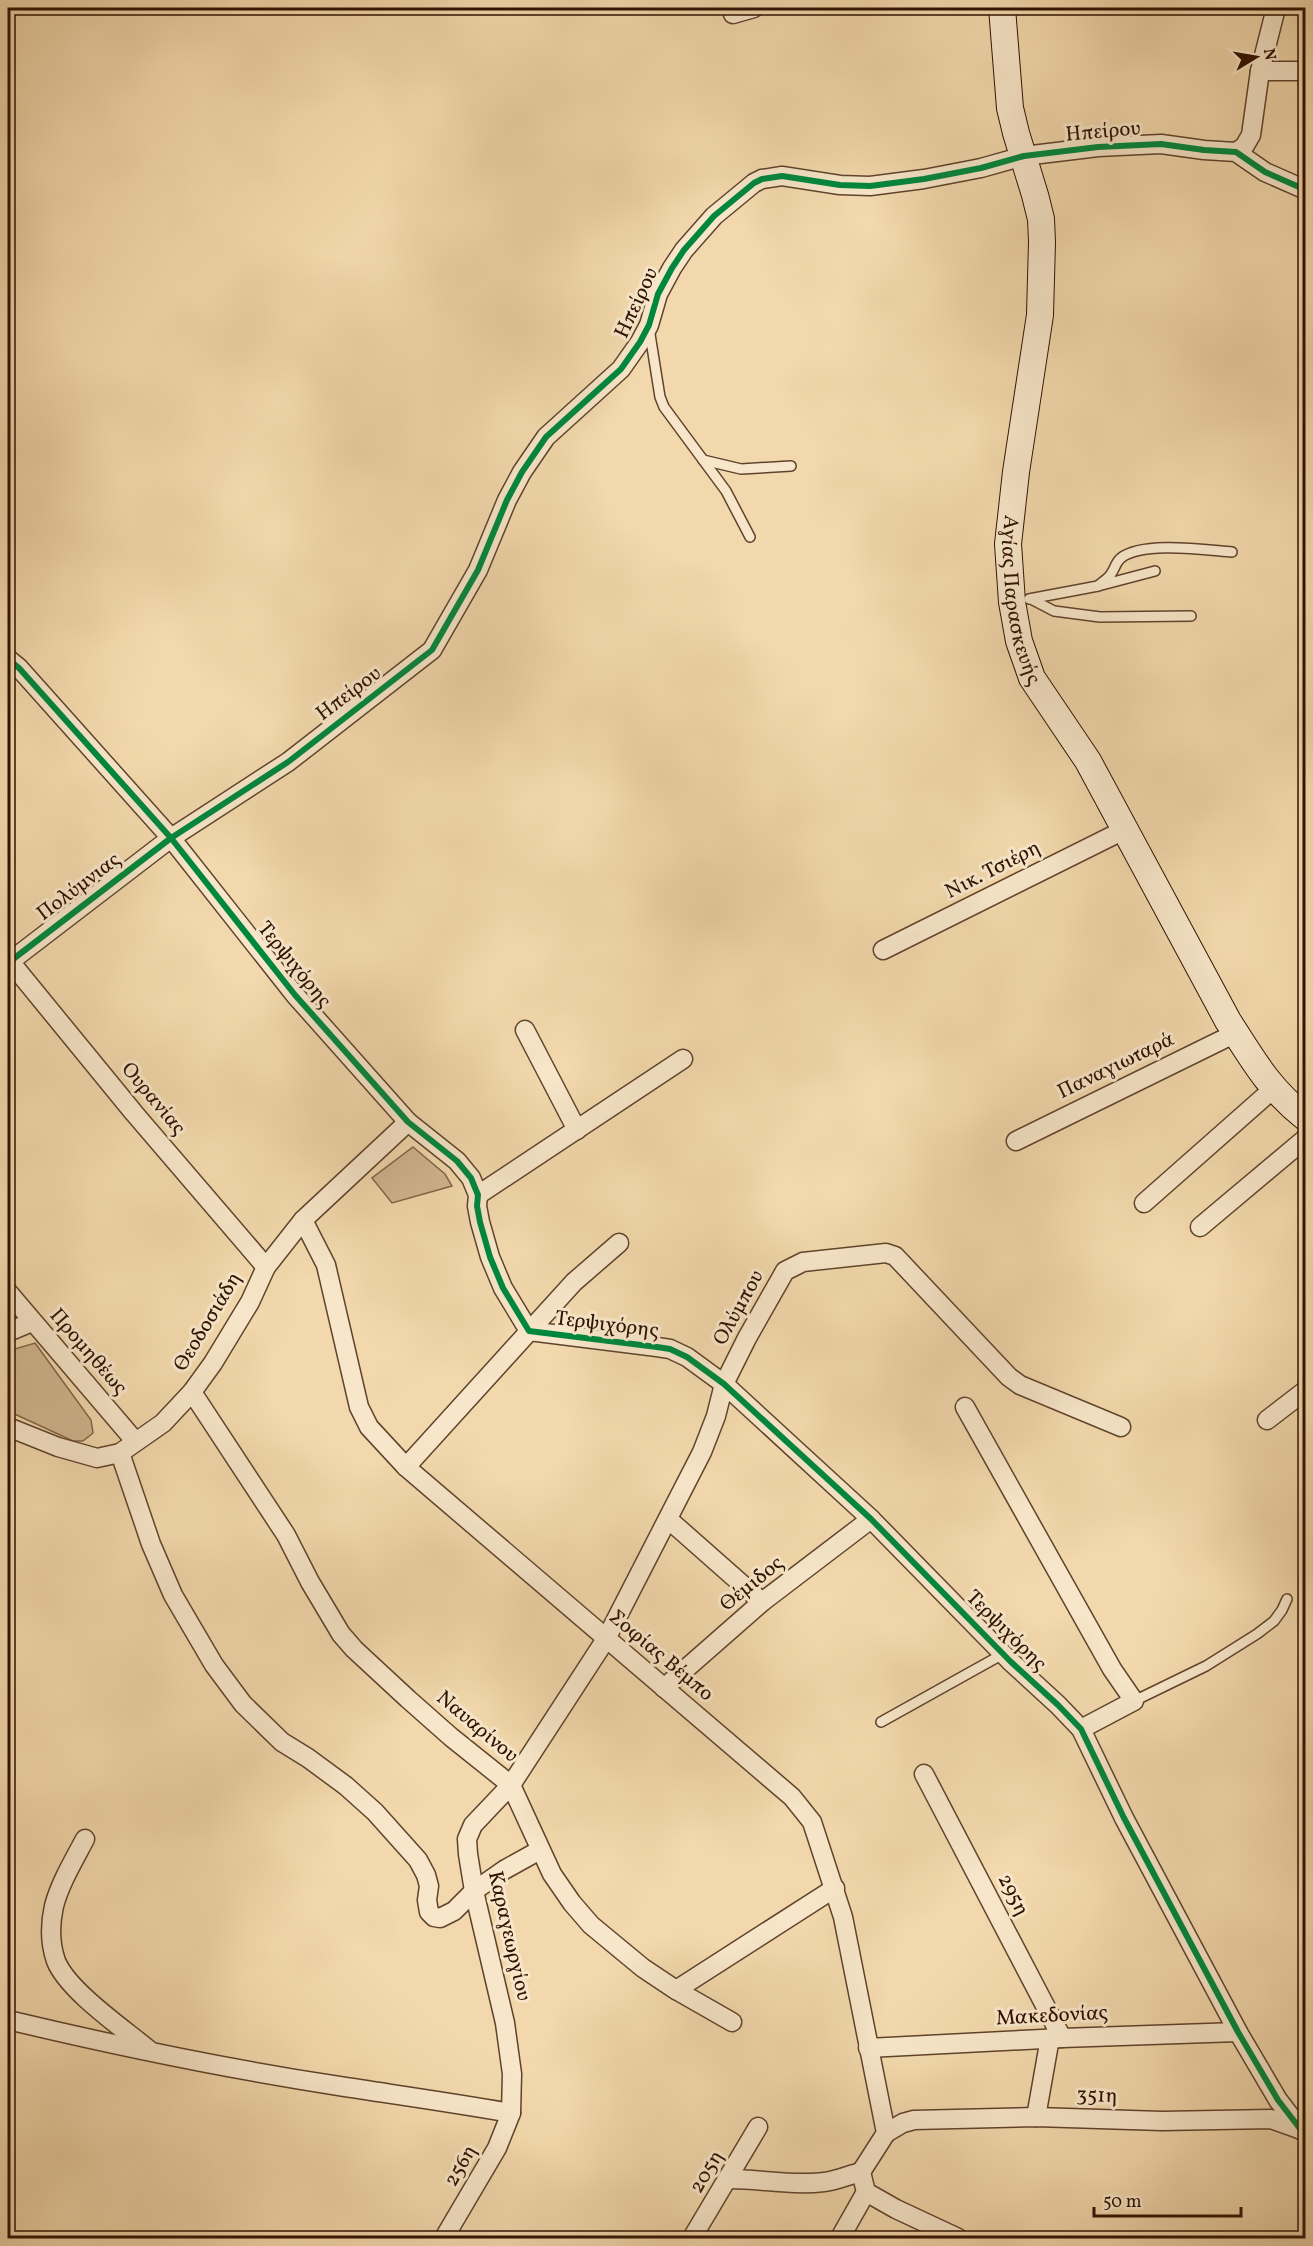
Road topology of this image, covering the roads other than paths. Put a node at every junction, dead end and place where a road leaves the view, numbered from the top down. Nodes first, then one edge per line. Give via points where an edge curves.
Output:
1 (754, 8) edge
2 (1002, 8) edge
3 (1276, 8) edge
4 (733, 14) dead end
5 (1260, 70) junction
6 (1305, 71) edge
7 (1236, 153) junction
8 (1024, 156) junction
9 (1305, 190) edge
10 (649, 325) junction
11 (703, 460) junction
12 (792, 466) dead end
13 (750, 537) dead end
14 (1232, 552) dead end
15 (1155, 571) dead end
16 (1098, 586) junction
17 (1022, 601) junction
18 (1191, 616) dead end
19 (8, 659) edge
20 (1124, 830) junction
21 (171, 838) junction
22 (883, 950) dead end
23 (8, 961) edge
24 (525, 1030) dead end
25 (1236, 1033) junction
26 (683, 1059) dead end
27 (1273, 1089) junction
28 (1305, 1119) edge
29 (408, 1122) junction
30 (577, 1130) junction
31 (1305, 1138) edge
32 (1016, 1141) dead end
33 (478, 1195) junction
34 (1144, 1203) dead end
35 (303, 1220) junction
36 (1200, 1227) dead end
37 (619, 1243) dead end
38 (266, 1267) junction
39 (8, 1292) edge
40 (32, 1322) junction
41 (8, 1332) edge
42 (529, 1332) junction
43 (724, 1384) junction
44 (1305, 1390) edge
45 (192, 1392) junction
46 (965, 1407) dead end
47 (1267, 1420) dead end
48 (8, 1427) edge
49 (1121, 1427) dead end
50 (135, 1441) junction
51 (120, 1453) junction
52 (406, 1467) junction
53 (668, 1519) junction
54 (871, 1519) junction
55 (1287, 1599) dead end
56 (762, 1602) junction
57 (606, 1639) junction
58 (1003, 1654) junction
59 (664, 1688) junction
60 (1134, 1701) junction
61 (881, 1722) dead end
62 (1080, 1729) junction
63 (924, 1773) dead end
64 (512, 1785) junction
65 (85, 1839) dead end
66 (540, 1850) junction
67 (835, 1888) junction
68 (474, 1891) junction
69 (676, 1990) junction
70 (8, 2020) edge
71 (732, 2022) dead end
72 (1238, 2032) junction
73 (1056, 2038) junction
74 (868, 2048) junction
75 (152, 2052) junction
76 (511, 2113) junction
77 (1036, 2117) junction
78 (758, 2127) dead end
79 (1303, 2131) edge
80 (886, 2133) junction
81 (861, 2172) junction
82 (729, 2179) junction
83 (866, 2192) junction
84 (444, 2238) edge
85 (692, 2238) edge
86 (840, 2238) edge
87 (958, 2238) edge

1 - 4 street
2 - 8 street, Αγίας Παρασκευής via 1010,108
3 - 5 street
5 - 6 street
5 - 7 street via 1251,135
7 - 8 street, Ηπείρου via 1161,144
7 - 9 street, Ηπείρου via 1265,172
8 - 10 street, Ηπείρου via 924,179 870,186 782,176 762,179 714,216 684,250 658,294
8 - 17 street, Αγίας Παρασκευής via 1037,203 1042,242 1040,315 1009,522 1008,560
10 - 11 lane via 660,397
10 - 21 street, Ηπείρου via 621,369 546,437 522,472 478,570 432,650 288,762
11 - 12 lane via 741,469
11 - 13 lane
14 - 16 lane via 1140,549 1121,558 1111,575
15 - 16 lane
16 - 17 lane
17 - 18 lane via 1100,617
17 - 20 street, Αγίας Παρασκευής via 1019,641 1032,678 1088,761
19 - 21 street, Τερψιχόρης
20 - 22 street, Νικ. Τσιέρη
20 - 25 street, Αγίας Παρασκευής
21 - 23 street, Πολύμνιας
21 - 29 street, Τερψιχόρης via 295,995
23 - 38 street, Ουρανίας
24 - 30 street
25 - 27 street, Αγίας Παρασκευής
25 - 32 street, Παναγιωταρά
26 - 30 street
27 - 28 street, Αγίας Παρασκευής
27 - 34 street
29 - 33 street, Τερψιχόρης via 457,1161
29 - 35 street, Θεοδοσιάδη
30 - 33 street
31 - 36 street
33 - 42 street, Τερψιχόρης via 483,1240 503,1288
35 - 38 street, Θεοδοσιάδη
35 - 52 street, Σοφίας Βέμπο via 326,1265 359,1407 369,1427
37 - 42 street via 574,1282
38 - 45 street, Θεοδοσιάδη via 250,1302
39 - 40 street, Προμηθέως
40 - 41 street
40 - 50 street, Προμηθέως
42 - 43 street, Τερψιχόρης via 670,1349
42 - 52 street
43 - 49 street, Ολύμπου via 785,1271 803,1262 886,1253 902,1261 1009,1377
43 - 53 street, Ολύμπου via 702,1452
43 - 54 street, Τερψιχόρης
44 - 47 street
45 - 50 street, Θεοδοσιάδη via 163,1423
45 - 64 street, Ναυαρίνου via 286,1535 341,1634 451,1737
46 - 60 street via 1112,1669
48 - 51 street via 98,1458
50 - 51 street, Θεοδοσιάδη
51 - 68 street via 172,1595 214,1665 243,1704 282,1742 309,1758 375,1812 418,1860 426,1875 429,1912 434,1917 454,1911
52 - 57 street, Σοφίας Βέμπο
53 - 56 street
53 - 57 street, Ολύμπου
54 - 56 street, Θέμιδος
54 - 58 street, Τερψιχόρης
55 - 60 lane via 1274,1621 1257,1634 1206,1666
56 - 59 street, Θέμιδος
57 - 59 street, Σοφίας Βέμπο
57 - 64 street, Ολύμπου
58 - 61 lane
58 - 62 street, Τερψιχόρης
59 - 67 street, Σοφίας Βέμπο via 801,1806 812,1822
60 - 62 street
62 - 72 street, Τερψιχόρης
63 - 73 street, 295η
64 - 66 street, Ναυαρίνου
64 - 68 street, Καραγεωργίου via 473,1825 467,1839
65 - 75 street via 54,1906 51,1932 57,1962 76,1989
66 - 68 street
66 - 69 street, Ναυαρίνου via 572,1904 591,1924
67 - 69 street
67 - 74 street, Σοφίας Βέμπο
68 - 76 street, Καραγεωργίου via 505,2023 512,2074
69 - 71 street, Ναυαρίνου
70 - 75 street
72 - 73 street, Μακεδονίας
72 - 79 street, Τερψιχόρης via 1278,2100
73 - 74 street, Μακεδονίας
73 - 77 street
74 - 80 street, Σοφίας Βέμπο
75 - 76 street
76 - 84 street, 256η via 497,2148
77 - 79 street, 351η via 1271,2119
77 - 80 street, 351η via 914,2121
78 - 82 street, 205η
80 - 81 street
81 - 82 street via 825,2182
81 - 83 street
82 - 85 street, 205η
83 - 86 street
83 - 87 street

